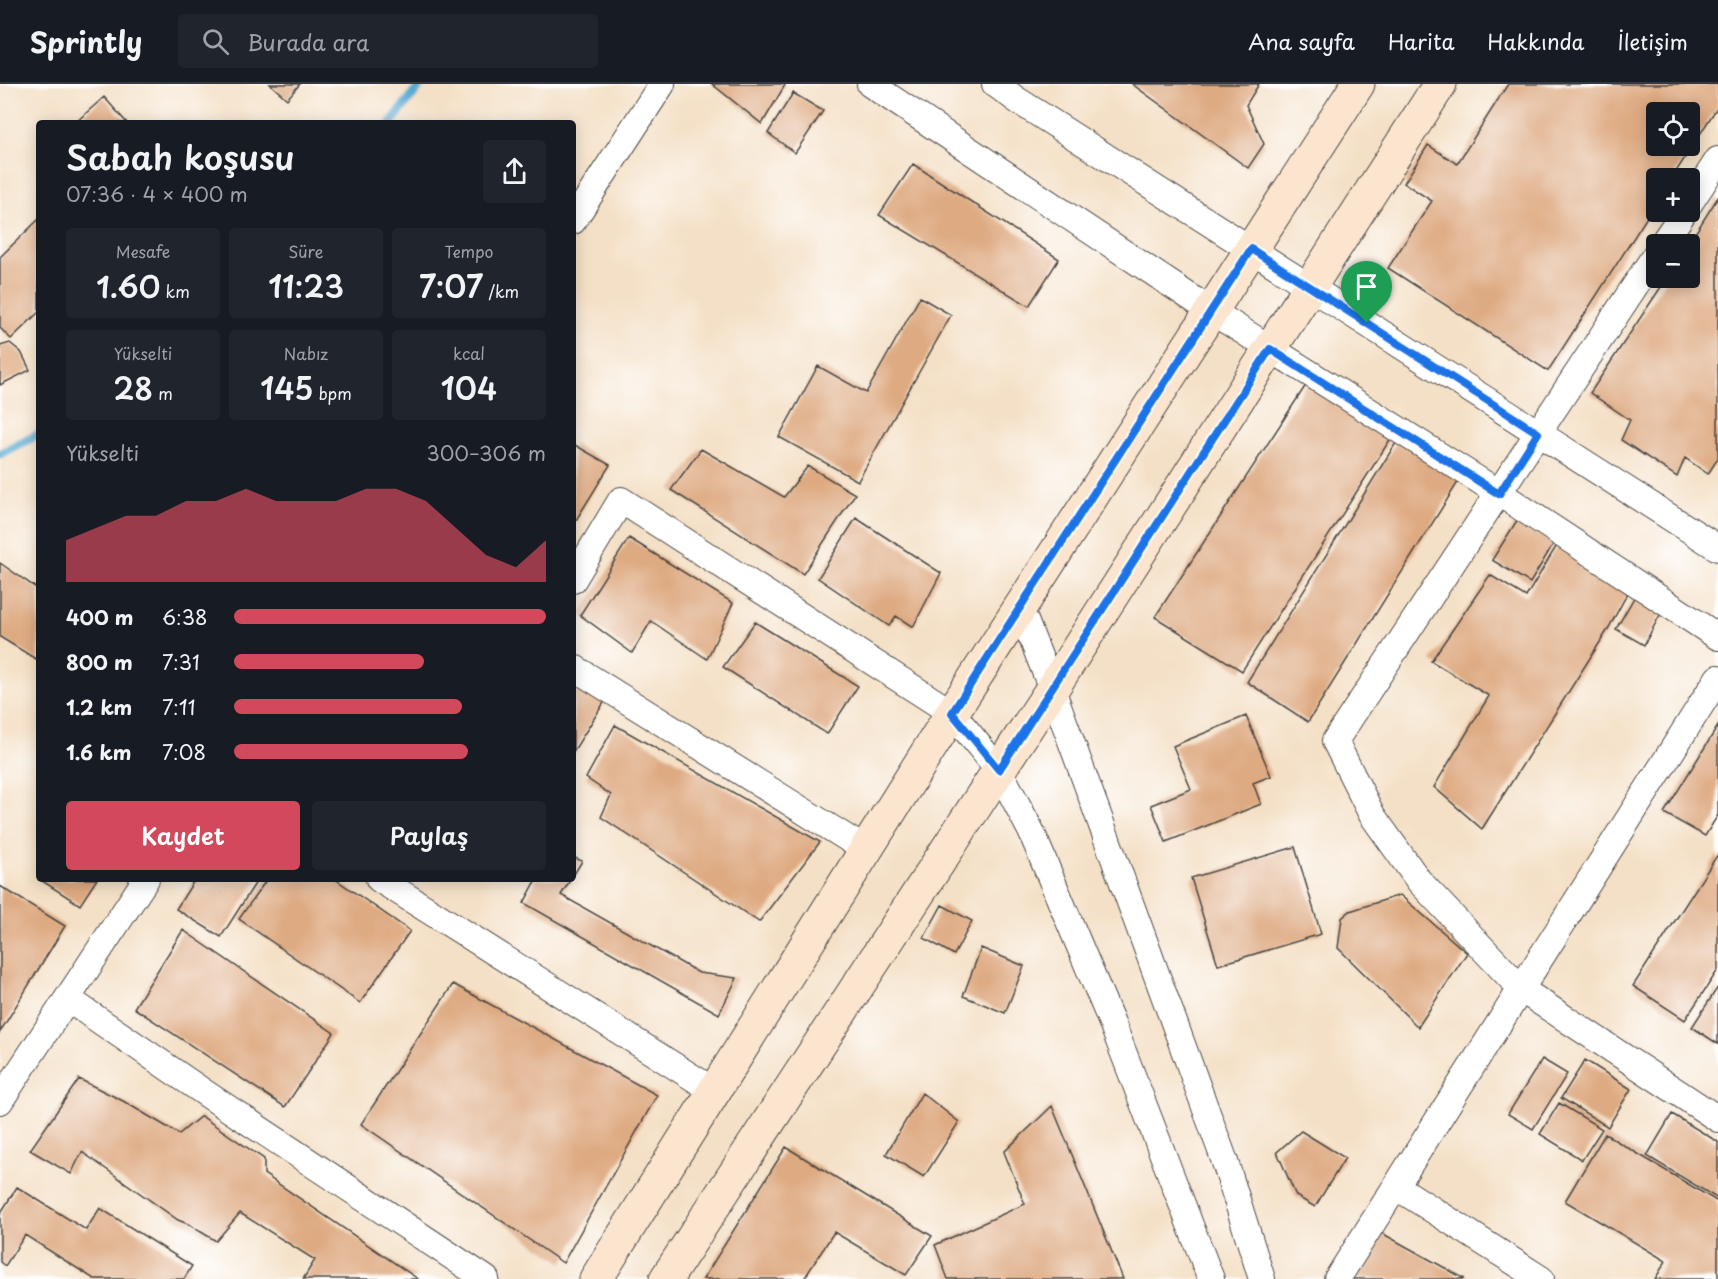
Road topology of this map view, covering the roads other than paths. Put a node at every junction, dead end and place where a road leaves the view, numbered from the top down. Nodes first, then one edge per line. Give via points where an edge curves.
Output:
1 (662, 84) edge
2 (870, 84) edge
3 (995, 84) edge
4 (1358, 84) edge
5 (1440, 84) edge
6 (1022, 92) edge
7 (1718, 160) edge
8 (1700, 187) edge
9 (576, 216) edge
10 (1251, 249) junction
11 (1646, 269) edge
12 (1310, 287) junction
13 (1211, 311) junction
14 (1270, 349) junction
15 (1538, 433) junction
16 (1499, 494) junction
17 (1718, 548) edge
18 (576, 575) edge
19 (1020, 609) junction
20 (1718, 637) edge
21 (576, 670) edge
22 (1718, 678) edge
23 (1052, 689) junction
24 (952, 713) junction
25 (999, 770) junction
26 (866, 850) junction
27 (144, 882) edge
28 (384, 882) edge
29 (1522, 990) junction
30 (68, 999) junction
31 (714, 1091) junction
32 (0, 1101) edge
33 (1718, 1119) edge
34 (1397, 1187) junction
35 (486, 1279) edge
36 (596, 1279) edge
37 (666, 1279) edge
38 (1211, 1279) edge
39 (1262, 1279) edge
40 (1338, 1279) edge
41 (1541, 1279) edge

1 - 9 street
2 - 13 street
3 - 6 street
4 - 10 main road
5 - 12 main road
6 - 10 street
7 - 8 street
10 - 12 street
10 - 13 main road
11 - 15 street
12 - 14 main road
12 - 15 street
13 - 14 street
13 - 19 main road
14 - 16 street
14 - 23 main road
15 - 16 street
15 - 17 street
16 - 20 street
16 - 29 street via 1335,741 1371,815 1419,881
18 - 24 street via 621,500
19 - 23 street
19 - 24 main road
21 - 26 street
22 - 29 street
23 - 25 main road
23 - 39 street via 1224,1159
24 - 25 street
24 - 26 main road
25 - 37 main road
25 - 38 street via 1030,831 1112,1023
26 - 31 main road
27 - 30 street
28 - 31 street
29 - 33 street
29 - 34 street
30 - 32 street
30 - 35 street
31 - 36 main road
34 - 40 street
34 - 41 street

